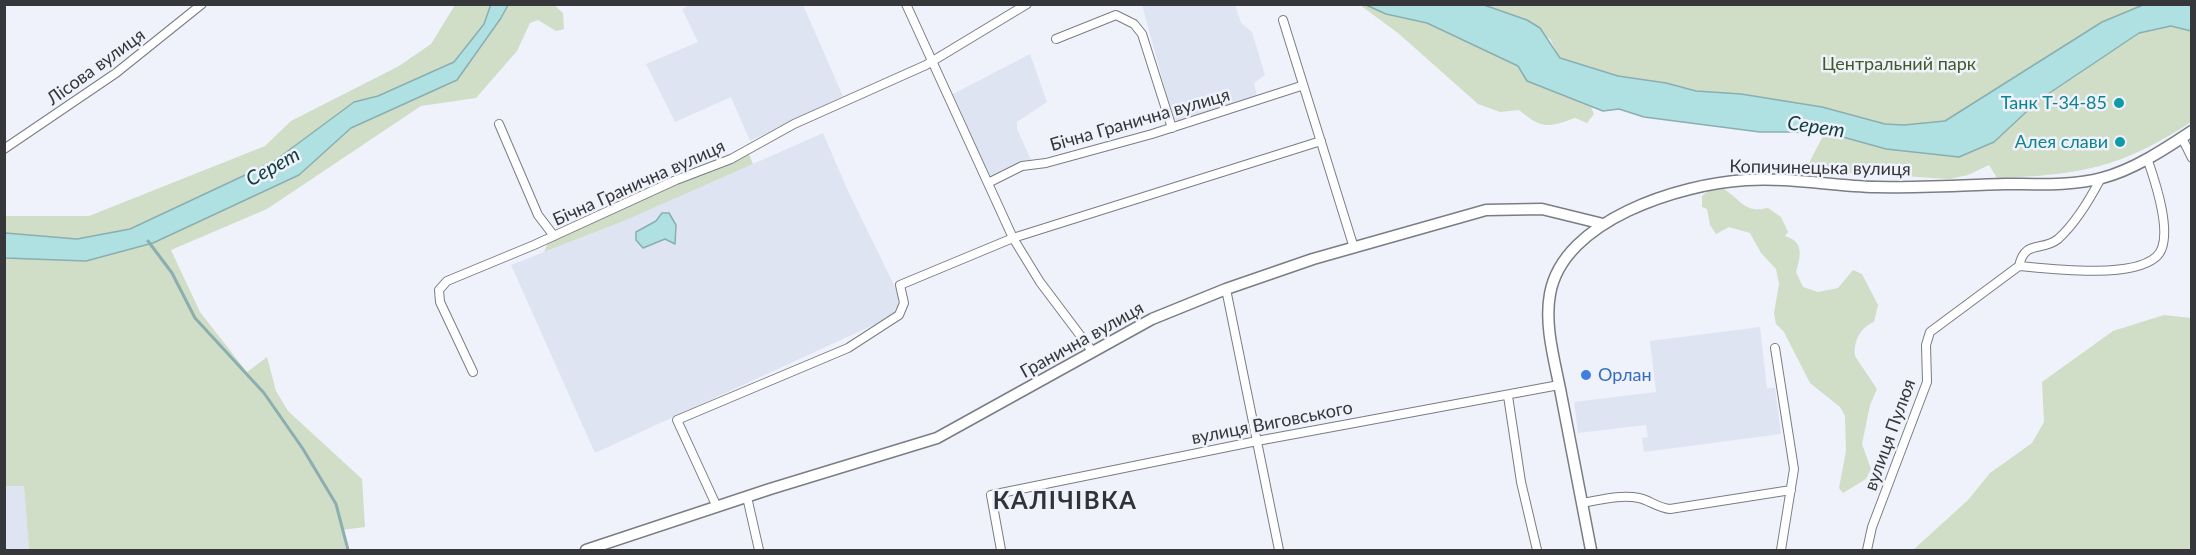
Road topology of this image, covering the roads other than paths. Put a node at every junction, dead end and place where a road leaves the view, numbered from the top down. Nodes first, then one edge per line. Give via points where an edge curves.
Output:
1 (202, 4) edge
2 (906, 4) edge
3 (1027, 4) edge
4 (1283, 20) dead end
5 (1056, 39) dead end
6 (932, 62) junction
7 (1301, 86) junction
8 (499, 124) dead end
9 (1172, 128) junction
10 (2187, 134) edge
11 (1320, 141) junction
12 (4, 149) edge
13 (2147, 158) junction
14 (2192, 158) edge
15 (2102, 178) junction
16 (988, 183) junction
17 (1603, 224) junction
18 (555, 236) junction
19 (1013, 238) junction
20 (1354, 248) junction
21 (2019, 266) junction
22 (1226, 289) junction
23 (1775, 348) dead end
24 (1092, 351) junction
25 (473, 372) dead end
26 (1560, 385) junction
27 (1508, 396) junction
28 (1257, 441) junction
29 (1791, 490) junction
30 (747, 497) junction
31 (1582, 503) junction
32 (717, 507) junction
33 (586, 550) edge
34 (759, 550) edge
35 (1001, 550) edge
36 (1279, 550) edge
37 (1537, 550) edge
38 (1591, 550) edge
39 (1781, 550) edge
40 (1867, 550) edge

1 - 12 street, Лісова вулиця via 116,73
2 - 6 street
3 - 6 street, Бічна Гранична вулиця
4 - 7 street
5 - 9 street via 1116,15 1134,24 1144,39
6 - 16 street
6 - 18 street, Бічна Гранична вулиця via 794,124 731,159
7 - 9 street, Бічна Гранична вулиця
7 - 11 street
8 - 18 street via 538,215
9 - 16 street, Бічна Гранична вулиця via 1022,166
10 - 13 street, Копичинецька вулиця
10 - 14 street
11 - 19 street
11 - 20 street
13 - 15 street, Копичинецька вулиця
13 - 21 street via 2163,219 2162,244 2156,257 2103,271
15 - 17 street, Копичинецька вулиця via 2032,184 1876,187 1760,179 1733,181 1677,194
15 - 21 street, вулиця Пулюя via 2061,236 2027,250
16 - 19 street
17 - 20 street, Гранична вулиця via 1542,209 1501,208 1456,216
17 - 26 street, Копичинецька вулиця via 1572,247 1557,269 1551,287 1550,325
18 - 25 street, Бічна Гранична вулиця via 454,277 441,287 441,306
19 - 24 street
19 - 32 street via 900,285 904,303 899,315 841,352 676,420
20 - 22 street, Гранична вулиця
21 - 40 street, вулиця Пулюя via 1930,332 1926,382
22 - 24 street, Гранична вулиця via 1152,319
22 - 28 street
23 - 29 street via 1794,469
24 - 30 street, Гранична вулиця via 937,438
26 - 27 street, вулиця Виговського
26 - 31 street, Копичинецька вулиця
27 - 28 street, вулиця Виговського
27 - 37 street via 1521,482
28 - 35 street, вулиця Виговського via 991,495
28 - 36 street
29 - 31 street via 1670,510 1641,498
29 - 39 street
30 - 32 street, Гранична вулиця
30 - 34 street
31 - 38 street, Копичинецька вулиця
32 - 33 street, Гранична вулиця

